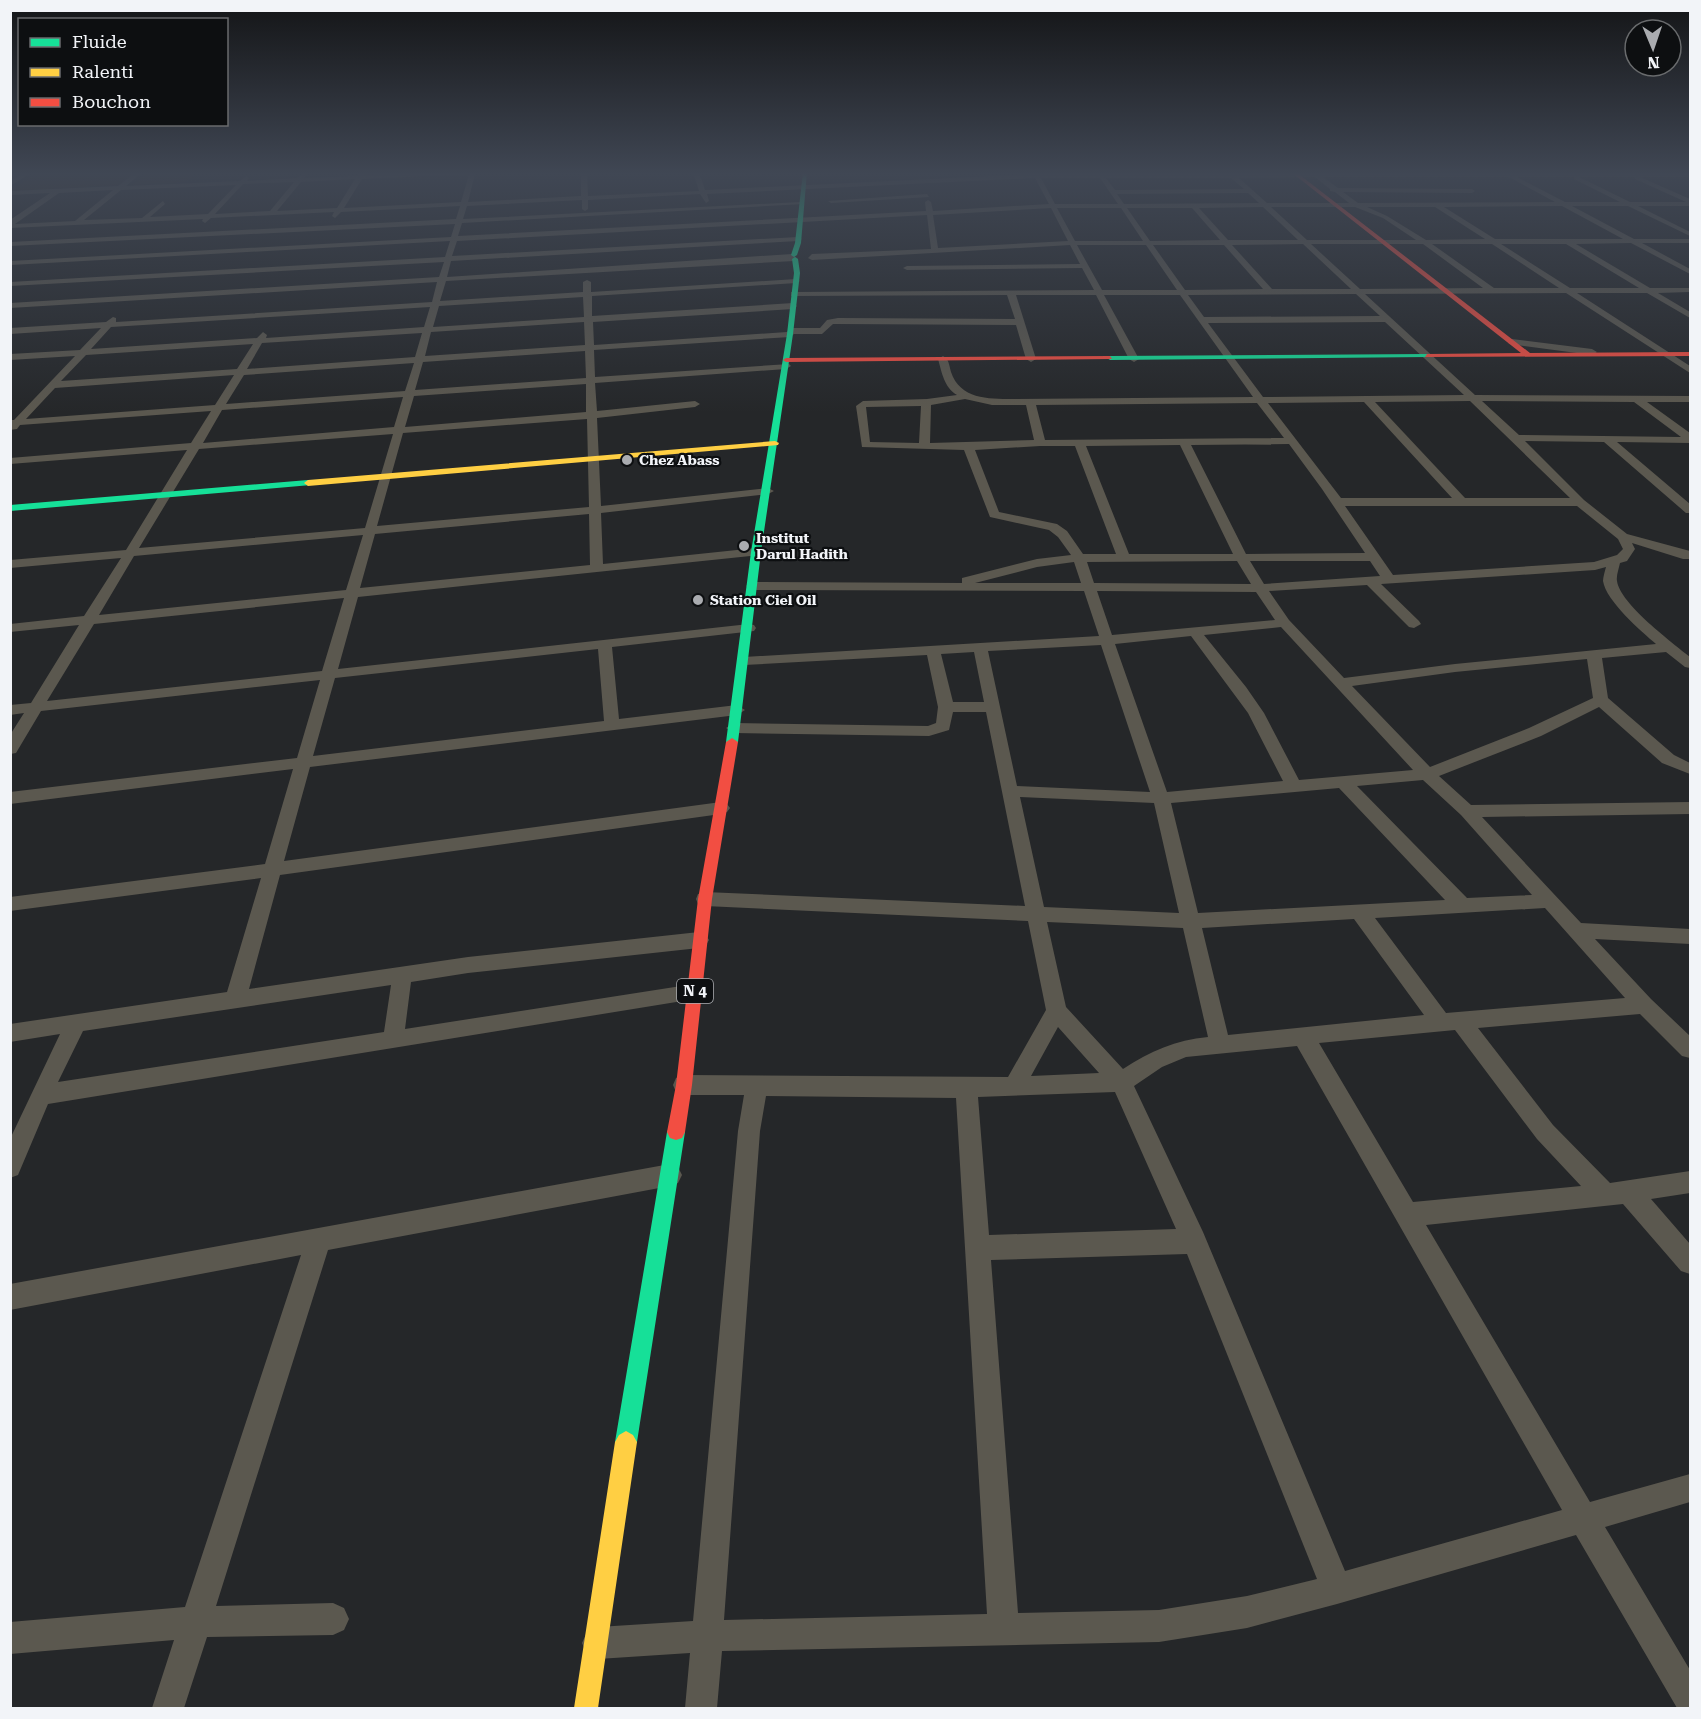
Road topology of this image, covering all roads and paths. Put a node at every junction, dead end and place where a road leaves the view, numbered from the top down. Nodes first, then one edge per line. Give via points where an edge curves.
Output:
1 (176, 252) edge
2 (273, 252) edge
3 (314, 252) edge
4 (450, 252) edge
5 (565, 252) edge
6 (586, 252) edge
7 (724, 252) edge
8 (755, 252) edge
9 (799, 252) edge
10 (910, 252) edge
11 (1077, 252) edge
12 (1155, 252) edge
13 (1236, 252) edge
14 (1315, 252) edge
15 (1395, 252) edge
16 (1439, 252) edge
17 (1512, 252) edge
18 (1585, 252) edge
19 (1651, 252) edge
20 (901, 253) junction
21 (34, 256) dead end
22 (448, 259) junction
23 (728, 262) junction
24 (10, 263) edge
25 (26, 263) junction
26 (799, 264) junction
27 (164, 265) junction
28 (1084, 266) junction
29 (305, 267) junction
30 (18, 269) dead end
31 (587, 270) junction
32 (1690, 272) edge
33 (442, 279) junction
34 (908, 281) junction
35 (147, 283) dead end
36 (10, 284) edge
37 (291, 289) junction
38 (1690, 290) edge
39 (140, 291) dead end
40 (1358, 291) junction
41 (1445, 291) junction
42 (1492, 291) junction
43 (1572, 291) junction
44 (1650, 291) junction
45 (1270, 292) junction
46 (1099, 293) junction
47 (1185, 293) junction
48 (588, 294) junction
49 (1011, 294) junction
50 (133, 298) junction
51 (435, 303) junction
52 (10, 306) edge
53 (126, 308) dead end
54 (276, 314) junction
55 (1690, 315) edge
56 (117, 316) dead end
57 (1387, 319) junction
58 (589, 320) junction
59 (1203, 320) junction
60 (1020, 322) junction
61 (109, 324) junction
62 (427, 330) junction
63 (10, 331) edge
64 (790, 333) junction
65 (260, 341) junction
66 (1512, 342) junction
67 (590, 348) junction
68 (83, 352) junction
69 (1618, 354) junction
70 (1690, 354) edge
71 (1528, 355) junction
72 (1670, 355) junction
73 (1427, 356) junction
74 (10, 357) edge
75 (1229, 358) junction
76 (943, 359) junction
77 (1031, 359) junction
78 (1134, 359) junction
79 (419, 360) junction
80 (786, 363) junction
81 (1690, 370) edge
82 (241, 372) junction
83 (591, 380) junction
84 (52, 385) junction
85 (409, 393) junction
86 (965, 396) junction
87 (1472, 398) junction
88 (1260, 399) junction
89 (1367, 399) junction
90 (1636, 399) junction
91 (1690, 399) edge
92 (1030, 402) junction
93 (926, 403) junction
94 (695, 404) dead end
95 (219, 407) junction
96 (592, 415) junction
97 (13, 425) edge
98 (399, 430) junction
99 (1516, 438) junction
100 (1605, 438) junction
101 (1690, 439) edge
102 (1292, 441) junction
103 (1184, 442) junction
104 (774, 443) junction
105 (1040, 443) junction
106 (1080, 444) junction
107 (195, 446) junction
108 (924, 447) junction
109 (968, 447) junction
110 (594, 459) junction
111 (10, 461) edge
112 (386, 476) junction
113 (768, 491) junction
114 (166, 495) junction
115 (1336, 502) junction
116 (1462, 502) junction
117 (1580, 502) junction
118 (10, 508) edge
119 (596, 510) junction
120 (1690, 510) edge
121 (370, 531) junction
122 (1623, 537) junction
123 (756, 552) junction
124 (130, 553) junction
125 (1690, 555) edge
126 (1374, 557) junction
127 (1079, 558) junction
128 (1124, 558) junction
129 (1243, 558) junction
130 (1614, 560) junction
131 (10, 564) edge
132 (597, 568) junction
133 (1390, 581) junction
134 (1372, 582) junction
135 (753, 586) junction
136 (946, 587) junction
137 (1091, 588) junction
138 (1260, 588) junction
139 (352, 593) junction
140 (89, 620) junction
141 (1284, 623) junction
142 (1414, 624) dead end
143 (10, 628) edge
144 (749, 628) junction
145 (1194, 631) junction
146 (1108, 640) junction
147 (605, 645) junction
148 (980, 646) junction
149 (1669, 647) junction
150 (933, 649) junction
151 (1594, 655) junction
152 (744, 661) junction
153 (1690, 664) edge
154 (329, 674) junction
155 (1339, 683) junction
156 (1601, 700) junction
157 (36, 707) junction
158 (946, 707) junction
159 (992, 707) junction
160 (10, 710) edge
161 (737, 710) junction
162 (612, 726) junction
163 (734, 728) junction
164 (10, 749) edge
165 (303, 762) junction
166 (1690, 770) edge
167 (1427, 774) junction
168 (1344, 783) junction
169 (1294, 786) junction
170 (1010, 791) junction
171 (10, 798) edge
172 (1161, 798) junction
173 (721, 808) junction
174 (1690, 808) edge
175 (1467, 811) junction
176 (273, 869) junction
177 (705, 899) junction
178 (1549, 901) junction
179 (10, 904) edge
180 (1462, 905) junction
181 (1358, 910) junction
182 (1037, 913) junction
183 (1191, 921) junction
184 (1576, 930) junction
185 (1690, 936) edge
186 (699, 940) junction
187 (402, 975) junction
188 (694, 992) junction
189 (235, 1001) junction
190 (1644, 1005) junction
191 (1056, 1011) junction
192 (1451, 1022) junction
193 (76, 1023) junction
194 (10, 1033) edge
195 (1303, 1036) junction
196 (393, 1040) junction
197 (1220, 1044) junction
198 (1690, 1050) edge
199 (1121, 1082) junction
200 (684, 1085) junction
201 (757, 1085) junction
202 (1014, 1086) junction
203 (966, 1088) junction
204 (40, 1095) junction
205 (21, 1120) edge
206 (10, 1167) edge
207 (670, 1175) junction
208 (1690, 1182) edge
209 (1617, 1193) junction
210 (1406, 1215) junction
211 (319, 1239) junction
212 (1194, 1241) junction
213 (977, 1248) junction
214 (1690, 1262) edge
215 (10, 1298) edge
216 (1690, 1488) edge
217 (1582, 1517) junction
218 (1337, 1589) junction
219 (333, 1619) dead end
220 (197, 1622) junction
221 (1004, 1631) junction
222 (707, 1636) junction
223 (10, 1638) edge
224 (595, 1643) junction
225 (1690, 1700) edge
226 (168, 1708) edge
227 (586, 1708) edge
228 (701, 1708) edge

1 - 27 street
2 - 27 street
3 - 29 street
4 - 22 street
5 - 22 street
6 - 31 street
7 - 23 street
8 - 26 street
9 - 26 street, N 4
10 - 20 street
11 - 28 street
12 - 47 street
13 - 45 street
14 - 40 street
15 - 41 street
16 - 42 street
17 - 43 street
18 - 44 street
19 - 32 street
20 - 26 street via 843,256
20 - 34 street
21 - 25 street
22 - 29 street
22 - 33 street
23 - 26 street via 769,259
23 - 31 street
24 - 25 street
25 - 27 street
25 - 30 street
26 - 34 street
26 - 48 street
26 - 58 street
26 - 64 street, N 4
27 - 29 street
27 - 35 street
27 - 36 street
28 - 34 street
28 - 46 street
29 - 37 street
31 - 33 street
31 - 48 street
33 - 37 street
33 - 51 street
34 - 49 street
37 - 50 street
37 - 54 street
38 - 44 street
39 - 50 street
40 - 41 street
40 - 45 street
40 - 57 street
41 - 42 street
41 - 66 street
42 - 43 street
43 - 44 street
43 - 72 street
44 - 55 street
45 - 47 street
46 - 47 street
46 - 49 street
46 - 78 street
47 - 59 street
48 - 51 street
48 - 58 street
49 - 60 street
50 - 52 street
50 - 53 street
51 - 54 street
51 - 62 street
54 - 61 street
54 - 65 street
56 - 61 street
57 - 59 street
57 - 73 street
58 - 62 street
58 - 67 street
59 - 75 street
60 - 64 street via 838,321 830,322 822,331
60 - 77 street
61 - 63 street
61 - 68 street
62 - 65 street
62 - 79 street
64 - 67 street
64 - 80 street, N 4
65 - 68 street
65 - 82 street
66 - 69 street
66 - 71 street
67 - 79 street
67 - 83 street
68 - 74 street
68 - 84 street
69 - 71 street
69 - 72 street
70 - 72 street
71 - 73 street
72 - 81 street
73 - 75 street
73 - 87 street
75 - 78 street
75 - 88 street
76 - 77 street
76 - 80 street
76 - 86 street via 955,389
77 - 78 street
79 - 82 street
79 - 85 street
80 - 83 street
80 - 104 street, N 4
82 - 84 street
82 - 95 street
83 - 85 street
83 - 96 street
84 - 97 street
85 - 95 street
85 - 98 street
86 - 92 street
86 - 93 street
87 - 89 street
87 - 90 street
87 - 99 street
88 - 89 street
88 - 92 street
88 - 102 street
89 - 116 street
90 - 91 street
90 - 101 street
92 - 105 street
93 - 108 street
93 - 108 street via 861,406 866,445
94 - 96 street
95 - 97 street
95 - 107 street
96 - 98 street
96 - 110 street
98 - 107 street
98 - 112 street
99 - 100 street
99 - 117 street
100 - 101 street
100 - 120 street
102 - 103 street
102 - 115 street
103 - 106 street
103 - 129 street
104 - 110 street
104 - 113 street, N 4
105 - 106 street
105 - 109 street
106 - 128 street
107 - 111 street
107 - 114 street
108 - 109 street
109 - 127 street via 994,514 1053,527 1063,534
110 - 112 street
110 - 119 street
112 - 114 street
112 - 121 street
113 - 119 street
113 - 123 street, N 4
114 - 118 street
114 - 124 street
115 - 116 street
115 - 126 street
116 - 117 street
117 - 122 street
119 - 121 street
119 - 132 street
121 - 124 street
121 - 139 street
122 - 125 street
122 - 130 street via 1629,549 1622,558
123 - 132 street
123 - 135 street, N 4
124 - 131 street
124 - 140 street
126 - 129 street
126 - 133 street
127 - 128 street
127 - 136 street via 1037,563
127 - 137 street
128 - 129 street
129 - 138 street
130 - 133 street via 1595,566
130 - 149 street via 1609,575 1612,587 1636,617
132 - 139 street
133 - 134 street
134 - 138 street
134 - 142 street
135 - 136 street
135 - 144 street, N 4
136 - 137 street
137 - 138 street
137 - 146 street
138 - 141 street
139 - 140 street
139 - 154 street
140 - 143 street
140 - 157 street
141 - 145 street
141 - 155 street
144 - 147 street
144 - 152 street, N 4
145 - 146 street
145 - 169 street via 1256,713
146 - 148 street
146 - 172 street
147 - 154 street
147 - 162 street
148 - 150 street
148 - 159 street
149 - 151 street
149 - 153 street
150 - 152 street
150 - 158 street
151 - 155 street
151 - 156 street
152 - 161 street, N 4
154 - 157 street
154 - 165 street
155 - 167 street
156 - 166 street via 1668,759
156 - 167 street via 1535,732
157 - 160 street
157 - 164 street
158 - 159 street
158 - 163 street via 943,726 929,731
159 - 170 street
161 - 162 street
161 - 163 street, N 4
162 - 165 street
163 - 173 street, N 4
165 - 171 street
165 - 176 street
167 - 168 street
167 - 175 street
168 - 169 street
168 - 180 street
169 - 172 street
170 - 172 street
170 - 182 street
172 - 183 street
173 - 176 street
173 - 177 street, N 4
174 - 175 street
175 - 178 street
176 - 179 street
176 - 189 street
177 - 182 street
177 - 186 street, N 4
178 - 180 street
178 - 184 street
180 - 181 street
181 - 183 street
181 - 192 street
182 - 183 street
182 - 191 street
183 - 197 street
184 - 185 street
184 - 190 street
186 - 187 street
186 - 188 street, N 4
187 - 189 street
187 - 196 street
188 - 196 street
188 - 200 street, N 4
189 - 193 street
190 - 192 street
190 - 198 street
191 - 199 street
191 - 202 street
192 - 195 street
192 - 209 street via 1545,1132
193 - 194 street
193 - 204 street
195 - 197 street
195 - 210 street
196 - 204 street
197 - 199 street via 1171,1052
199 - 202 street
199 - 212 street
200 - 201 street
200 - 207 street, N 4
201 - 203 street
201 - 222 street
202 - 203 street
203 - 213 street
204 - 205 street
205 - 206 street
207 - 211 street
207 - 224 street, N 4
208 - 209 street
209 - 210 street
209 - 214 street
210 - 217 street
211 - 215 street
211 - 220 street
212 - 213 street
212 - 218 street
213 - 221 street
216 - 217 street
217 - 218 street
217 - 225 street
218 - 221 street via 1247,1612 1159,1626
219 - 220 street
220 - 223 street
220 - 226 street
221 - 222 street
222 - 224 street
222 - 228 street
224 - 227 street, N 4

